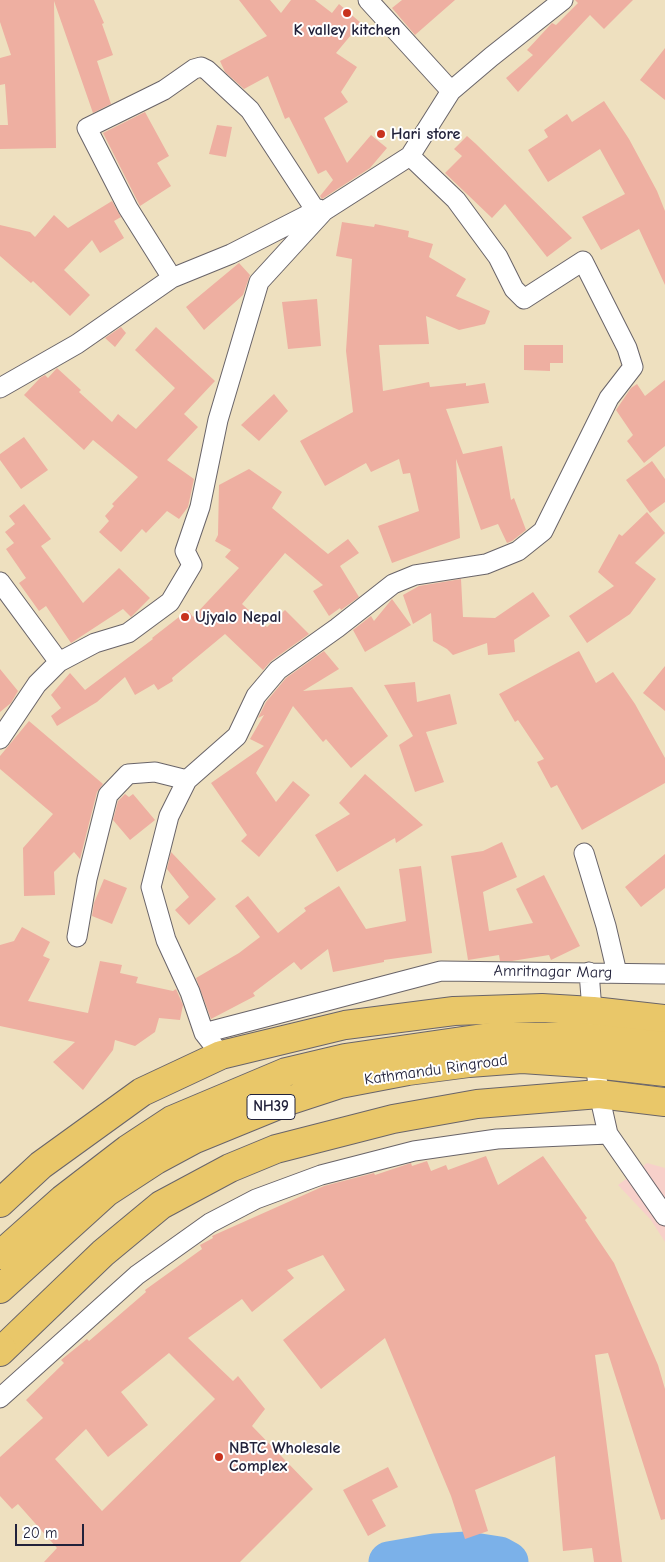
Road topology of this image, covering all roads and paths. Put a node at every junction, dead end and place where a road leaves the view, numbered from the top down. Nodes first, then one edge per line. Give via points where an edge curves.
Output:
1 (368, 0) edge
2 (563, 0) edge
3 (451, 91) junction
4 (410, 156) junction
5 (370, 180) junction
6 (316, 211) junction
7 (172, 278) junction
8 (0, 388) edge
9 (0, 582) edge
10 (59, 662) junction
11 (0, 739) edge
12 (187, 780) junction
13 (584, 853) dead end
14 (77, 937) dead end
15 (589, 972) junction
16 (617, 973) junction
17 (665, 974) edge
18 (593, 1011) junction
19 (665, 1019) edge
20 (204, 1033) junction
21 (594, 1052) junction
22 (221, 1055) junction
23 (664, 1064) edge
24 (599, 1094) junction
25 (664, 1102) edge
26 (608, 1134) junction
27 (0, 1203) edge
28 (665, 1216) edge
29 (0, 1254) edge
30 (0, 1289) edge
31 (1, 1349) edge
32 (0, 1398) edge

1 - 3 street
2 - 3 street
3 - 4 street
4 - 5 street
4 - 12 street via 456,200 498,257 514,289 524,299 583,261 627,348 633,367 609,398 544,531 518,551 486,564 415,575 393,584 278,670 256,696 237,736
5 - 6 street
5 - 10 street via 324,211 259,282 218,420 200,508 185,551 192,565 170,602 128,634 95,643
6 - 7 street via 231,254
6 - 7 street via 250,110 207,70 201,67 194,69 164,90 87,128 128,208
7 - 8 street via 77,344
9 - 10 street
10 - 11 street via 37,684
12 - 14 street via 155,772 128,774 108,795 86,879
12 - 20 street via 169,816 151,887 166,940 190,992
13 - 16 street
15 - 16 street, Amritnagar Marg
15 - 18 street
15 - 20 street, Amritnagar Marg via 441,971
16 - 17 street, Amritnagar Marg
18 - 19 main road
18 - 21 street
18 - 22 main road via 542,1008 454,1011 345,1025
20 - 22 street
21 - 23 main road, Kathmandu Ringroad / NH39
21 - 24 street
21 - 29 main road, Kathmandu Ringroad / NH39 via 490,1037 345,1058 286,1072 172,1120 128,1149
21 - 30 main road, Kathmandu Ringroad / NH39 via 408,1071 340,1084 288,1101 195,1139 156,1160 107,1192
22 - 27 main road via 142,1092 40,1165
24 - 25 main road
24 - 26 street
24 - 31 main road via 476,1104 393,1119 276,1150 230,1168 161,1205
26 - 28 street
26 - 32 street via 497,1139 414,1151 321,1175 256,1199 210,1223 143,1270

